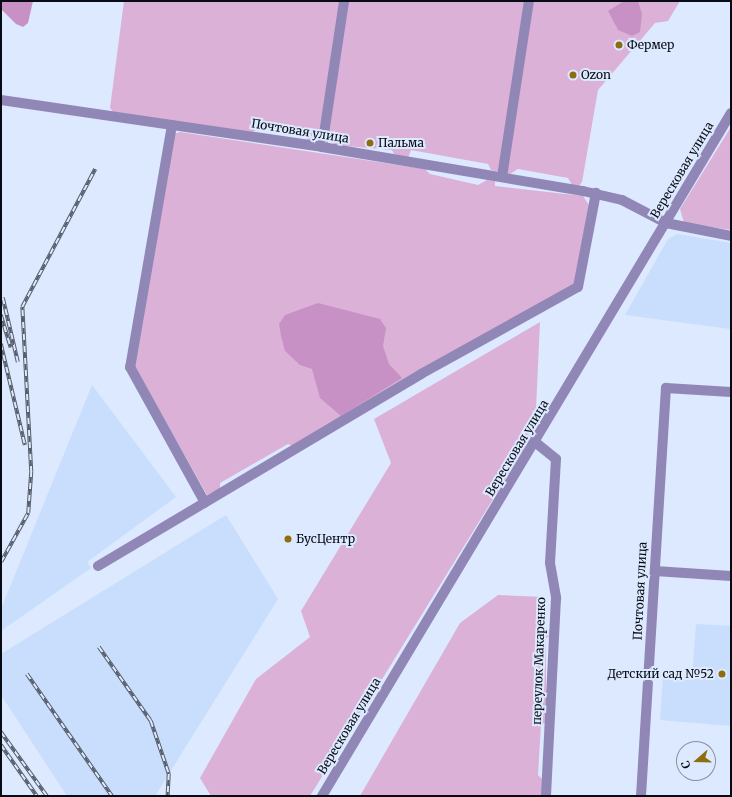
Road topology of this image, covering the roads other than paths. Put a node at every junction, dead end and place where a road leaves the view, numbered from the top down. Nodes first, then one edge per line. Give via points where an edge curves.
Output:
1 (344, 1) edge
2 (529, 1) edge
3 (1, 100) edge
4 (731, 113) edge
5 (172, 125) junction
6 (322, 147) junction
7 (502, 177) junction
8 (596, 193) junction
9 (666, 223) junction
10 (731, 236) edge
11 (731, 392) edge
12 (535, 442) junction
13 (205, 503) junction
14 (98, 566) dead end
15 (655, 571) junction
16 (731, 576) edge
17 (322, 796) edge
18 (546, 796) edge
19 (641, 796) edge

1 - 6 street
2 - 7 street
3 - 5 street, Почтовая улица
4 - 9 street, Вересковая улица
5 - 6 street, Почтовая улица
5 - 13 street via 130,367
6 - 7 street, Почтовая улица
7 - 8 street, Почтовая улица
8 - 9 street, Почтовая улица via 622,200
8 - 13 street via 578,287 421,374
9 - 10 street, Почтовая улица
9 - 12 street, Вересковая улица
11 - 15 street, Почтовая улица via 666,388
12 - 17 street, Вересковая улица
12 - 18 street, переулок Макаренко via 556,459 550,563 556,598
13 - 14 street
15 - 16 street
15 - 19 street, Почтовая улица

